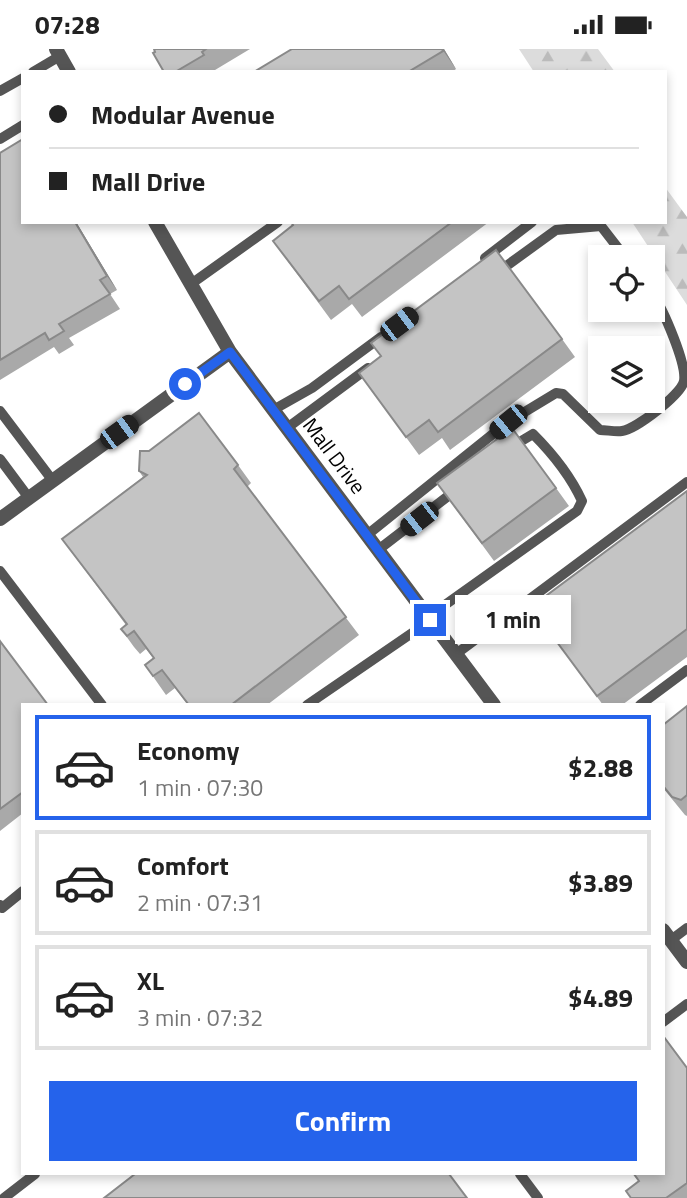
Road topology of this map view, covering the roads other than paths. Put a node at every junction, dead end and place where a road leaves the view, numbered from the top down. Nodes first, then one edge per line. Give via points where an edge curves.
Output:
1 (58, 53) edge
2 (36, 70) edge
3 (68, 70) edge
4 (21, 79) edge
5 (0, 91) edge
6 (21, 126) edge
7 (0, 139) edge
8 (156, 224) edge
9 (275, 224) edge
10 (529, 224) edge
11 (616, 245) edge
12 (476, 266) edge
13 (488, 279) edge
14 (191, 284) junction
15 (665, 316) edge
16 (388, 333) edge
17 (230, 352) junction
18 (376, 362) edge
19 (273, 410) junction
20 (0, 411) edge
21 (287, 428) junction
22 (509, 449) edge
23 (0, 459) edge
24 (52, 481) junction
25 (687, 482) edge
26 (465, 483) edge
27 (29, 498) junction
28 (0, 519) edge
29 (367, 535) junction
30 (378, 550) junction
31 (0, 571) edge
32 (429, 618) junction
33 (456, 654) junction
34 (687, 670) edge
35 (100, 703) edge
36 (310, 703) edge
37 (493, 703) edge
38 (643, 703) edge
39 (21, 893) edge
40 (0, 905) edge
41 (687, 928) edge
42 (667, 935) edge
43 (687, 962) edge
44 (687, 1004) edge
45 (665, 1020) edge
46 (34, 1175) edge
47 (521, 1175) edge
48 (4, 1198) edge
49 (538, 1198) edge

1 - 2 lane
1 - 3 street
4 - 5 lane
6 - 7 lane
8 - 14 street, Mall Drive
9 - 14 lane
10 - 12 lane
11 - 13 lane via 601,226 555,230
14 - 17 street, Mall Drive
15 - 29 lane via 685,378 682,389 646,419 624,431 600,430 563,394 556,393 508,422
16 - 19 lane
17 - 19 street, Mall Drive
17 - 24 street
18 - 21 lane
19 - 21 street, Mall Drive
20 - 24 lane
21 - 29 street, Mall Drive
22 - 32 lane via 533,434 582,501 577,511
23 - 27 lane
24 - 27 street
25 - 33 lane
26 - 30 lane
27 - 28 street
29 - 30 street, Mall Drive
30 - 32 street, Mall Drive
31 - 35 lane
32 - 33 street, Mall Drive
32 - 36 lane
33 - 37 street, Mall Drive
34 - 38 lane
39 - 40 lane via 2,908
41 - 42 lane
42 - 43 street
44 - 45 lane
46 - 48 lane
47 - 49 lane

